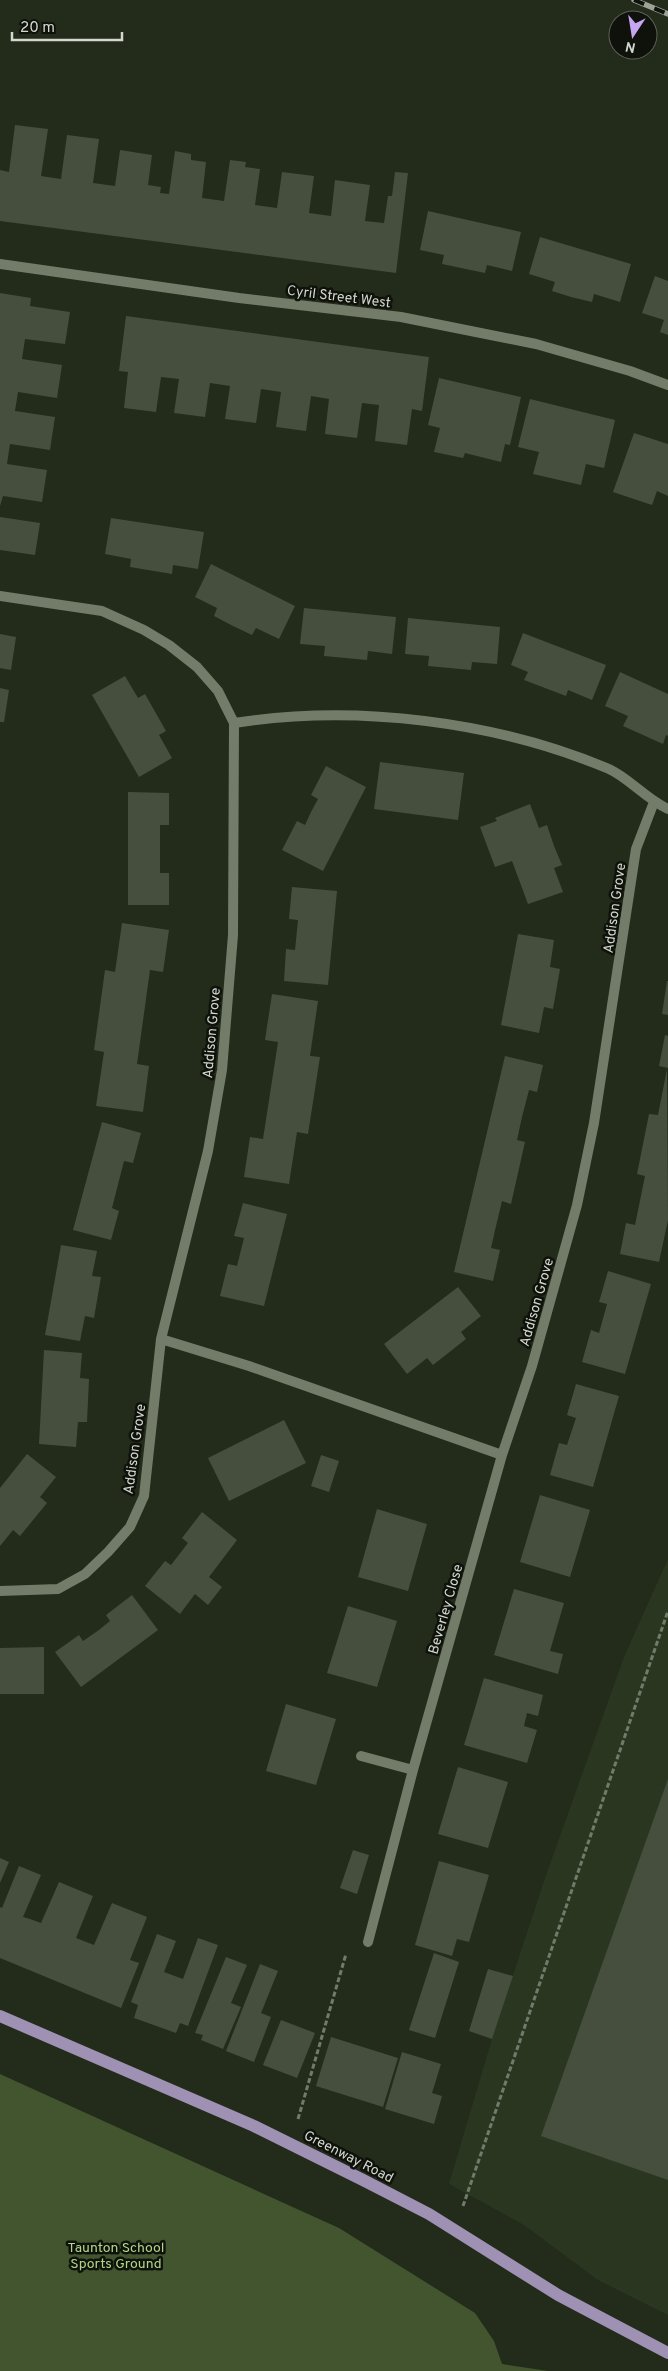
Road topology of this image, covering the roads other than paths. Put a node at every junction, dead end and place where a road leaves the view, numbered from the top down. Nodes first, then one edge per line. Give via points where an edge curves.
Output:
1 (0, 264) edge
2 (668, 385) edge
3 (0, 596) edge
4 (234, 723) junction
5 (654, 802) junction
6 (668, 809) edge
7 (161, 1339) junction
8 (502, 1455) junction
9 (0, 1591) edge
10 (360, 1756) dead end
11 (413, 1770) junction
12 (368, 1942) road end
13 (0, 2016) edge
14 (668, 2353) edge

1 - 2 street, Cyril Street West via 401,317 536,344
3 - 4 street, Addison Grove via 102,611 144,630 197,667 218,691
4 - 5 street via 320,715 456,724 566,753 611,770
4 - 7 street, Addison Grove via 233,935 222,1070 208,1151
5 - 6 street
5 - 8 street, Addison Grove via 636,849 597,1104 577,1205 532,1366
7 - 8 street via 249,1366
7 - 9 street, Addison Grove via 144,1496 130,1528 84,1574 58,1588
8 - 11 street, Beverley Close
10 - 11 street
11 - 12 street, Beverley Close
13 - 14 main road, Greenway Road via 292,2144 419,2209 558,2295

